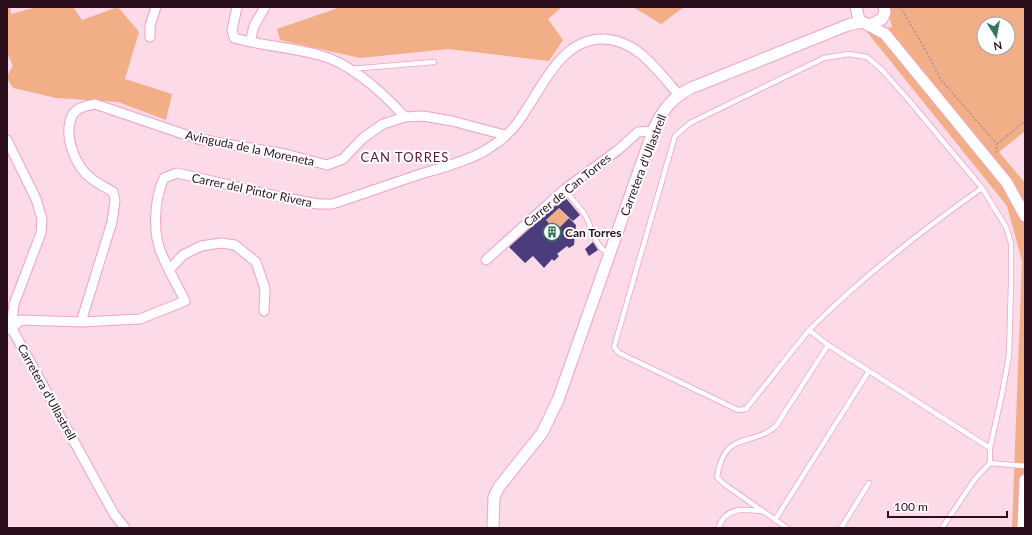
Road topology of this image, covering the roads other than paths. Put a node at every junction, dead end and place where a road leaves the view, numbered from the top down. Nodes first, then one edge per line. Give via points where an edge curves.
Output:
1 (156, 7) edge
2 (237, 7) edge
3 (265, 7) edge
4 (884, 7) edge
5 (860, 14) edge
6 (882, 19) junction
7 (885, 34) junction
8 (150, 37) dead end
9 (250, 42) junction
10 (434, 62) dead end
11 (349, 69) junction
12 (678, 94) junction
13 (405, 116) junction
14 (653, 131) junction
15 (505, 135) junction
16 (7, 140) edge
17 (10, 158) edge
18 (982, 188) junction
19 (565, 189) junction
20 (1025, 216) edge
21 (610, 254) junction
22 (486, 260) dead end
23 (170, 268) junction
24 (185, 301) joint
25 (264, 311) dead end
26 (81, 322) junction
27 (809, 330) junction
28 (10, 331) edge
29 (828, 345) junction
30 (869, 371) junction
31 (990, 448) junction
32 (990, 463) junction
33 (1025, 466) edge
34 (1025, 480) edge
35 (868, 483) dead end
36 (762, 511) junction
37 (775, 520) junction
38 (781, 526) edge
39 (125, 528) edge
40 (493, 528) edge
41 (718, 528) edge
42 (787, 528) edge
43 (841, 528) edge
44 (942, 528) edge
45 (1023, 528) edge

1 - 8 street via 150,26
2 - 9 street via 232,30 234,38
3 - 9 street via 254,26
4 - 6 street
5 - 6 street, Carretera d'Ullastrell
5 - 7 street
5 - 12 street, Carretera d'Ullastrell via 848,25
6 - 7 street
7 - 20 street via 1006,183
9 - 11 street via 319,55
10 - 11 lane
11 - 13 street
12 - 14 street, Carretera d'Ullastrell via 660,114
12 - 15 street, Carrer del Pintor Rivera via 634,48 608,39 582,42 565,55 518,122
13 - 15 street, Avinguda de la Moreneta via 424,116 452,121
13 - 26 street, Avinguda de la Moreneta via 383,124 363,138 343,159 327,165 285,154 198,139 95,104 82,107 73,114 69,131 73,153 91,179 113,192 115,200 112,222
14 - 19 street, Carrer de Can Torres via 638,132
14 - 21 street, Carretera d'Ullastrell
15 - 23 street, Carrer del Pintor Rivera via 488,149 447,166 332,204 274,196 177,173 170,175 164,178 159,188 156,233 162,256
16 - 17 street
17 - 28 street via 36,199 42,220 41,233 14,304
18 - 27 lane via 939,218 855,286
18 - 27 lane via 908,98 867,57 849,54 824,58 690,123 675,136 668,156 615,349 742,411
18 - 31 lane via 1006,227 1011,243 1009,355
19 - 21 lane via 586,217 598,243
19 - 22 street, Carrer de Can Torres
21 - 40 street, Carretera d'Ullastrell via 551,416 542,433 506,476 494,498
23 - 24 street, Carrer del Pintor Rivera
23 - 25 street via 182,255 201,246 220,243 235,245 256,262 265,289
24 - 26 street, Carretera d'Ullastrell via 140,319
26 - 28 street, Carretera d'Ullastrell via 20,320
27 - 29 lane
28 - 39 street, Carretera d'Ullastrell via 114,514
29 - 30 lane
29 - 36 lane via 776,426 770,432 738,441 730,447 719,467 717,478
30 - 31 lane
30 - 37 lane
31 - 32 lane
32 - 33 lane
32 - 44 lane via 975,479
34 - 45 street
35 - 43 lane
36 - 37 lane
36 - 41 lane via 739,508 730,511
37 - 38 lane
38 - 42 lane

